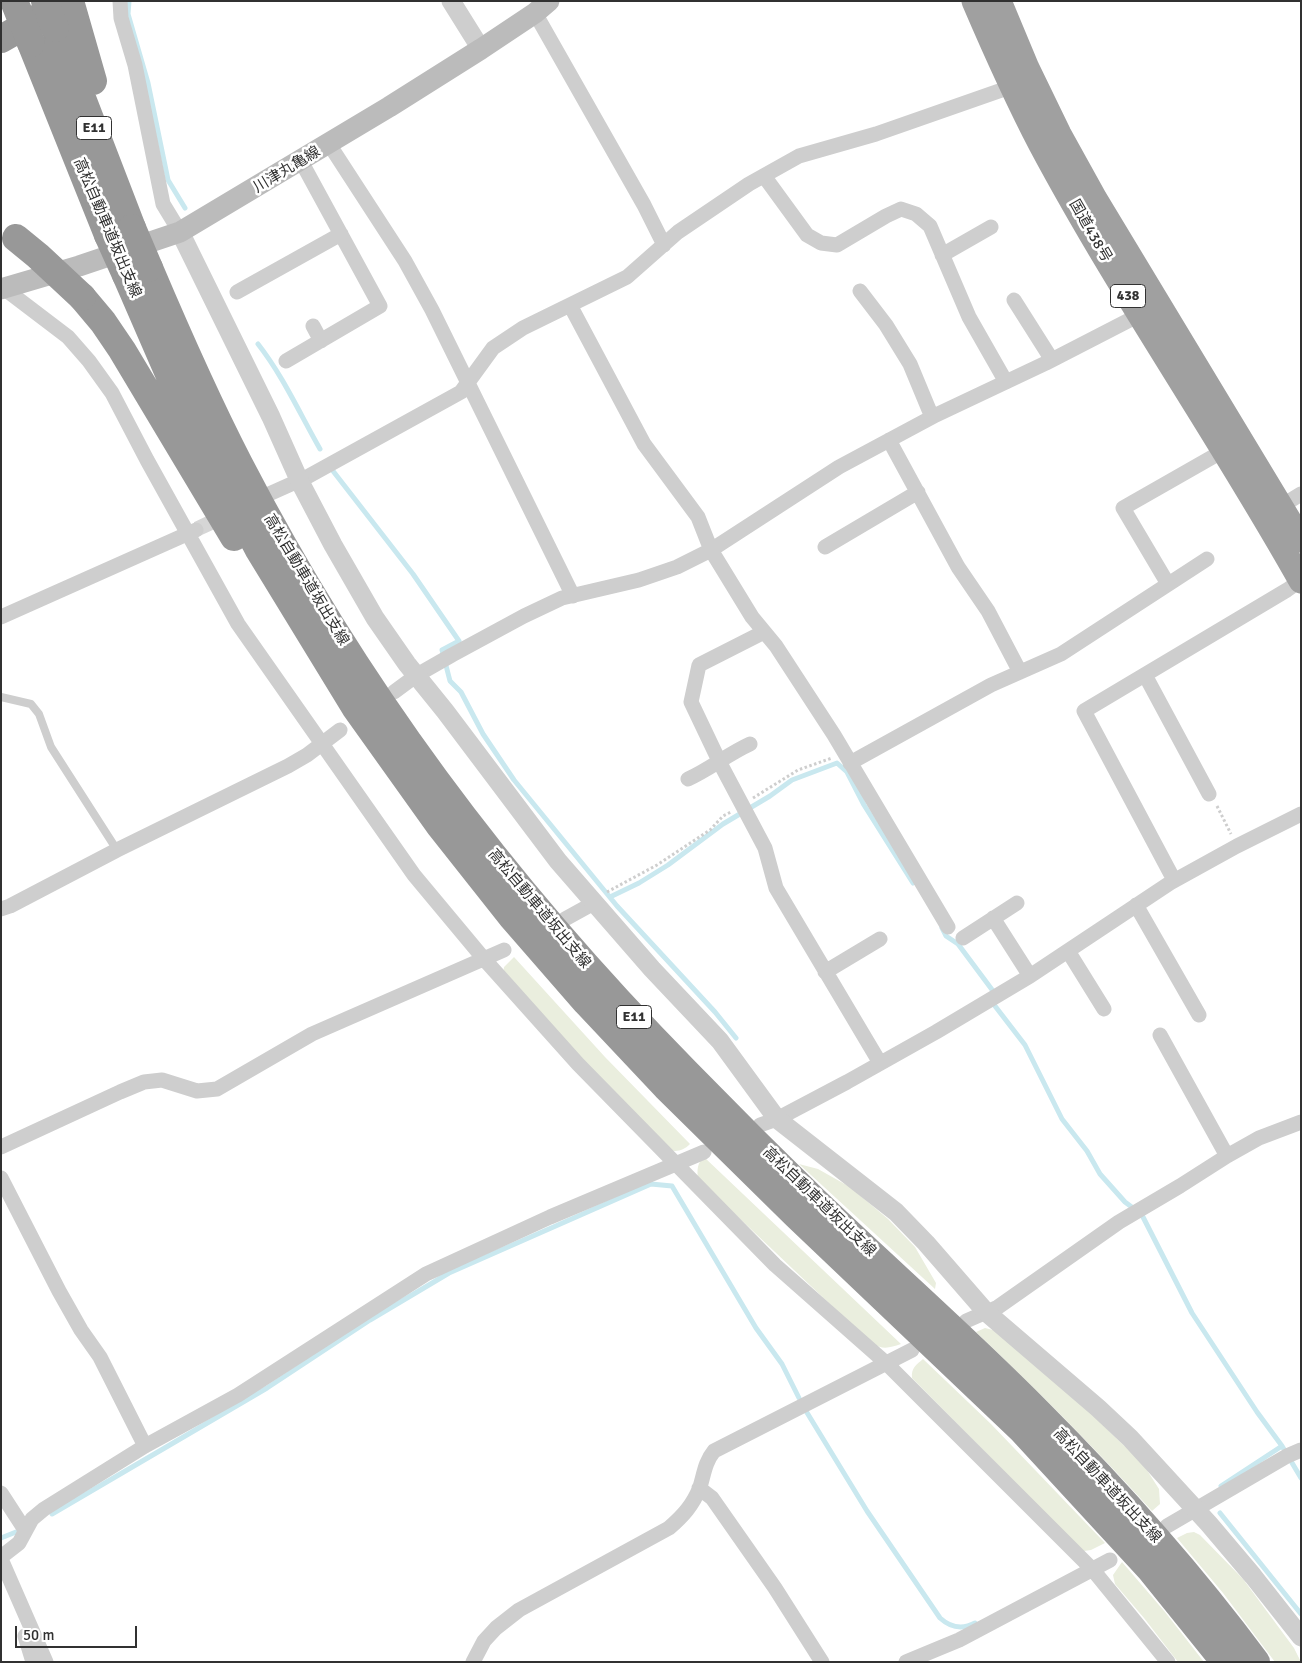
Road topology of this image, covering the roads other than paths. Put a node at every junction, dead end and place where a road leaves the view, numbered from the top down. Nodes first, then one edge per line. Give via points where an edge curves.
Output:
1 (14, 1) edge
2 (32, 1) edge
3 (45, 1) edge
4 (120, 1) edge
5 (452, 1) edge
6 (974, 1) edge
7 (999, 1) edge
8 (542, 7) edge
9 (66, 12) edge
10 (1, 18) edge
11 (1, 39) edge
12 (481, 49) junction
13 (1023, 83) junction
14 (329, 144) junction
15 (301, 161) junction
16 (764, 176) junction
17 (991, 228) dead end
18 (120, 231) junction
19 (180, 232) junction
20 (8, 233) edge
21 (341, 234) junction
22 (664, 245) junction
23 (942, 255) junction
24 (137, 271) junction
25 (2, 288) edge
26 (860, 291) dead end
27 (237, 292) dead end
28 (1014, 300) dead end
29 (570, 305) junction
30 (1150, 310) junction
31 (313, 326) dead end
32 (322, 341) junction
33 (1052, 360) junction
34 (286, 361) dead end
35 (468, 382) junction
36 (1006, 382) junction
37 (932, 417) junction
38 (889, 440) junction
39 (1232, 445) junction
40 (300, 482) junction
41 (918, 492) junction
42 (269, 494) dead end
43 (1282, 506) edge
44 (193, 531) junction
45 (1301, 540) edge
46 (825, 547) dead end
47 (711, 550) junction
48 (1207, 559) dead end
49 (1301, 580) edge
50 (1168, 584) junction
51 (572, 596) junction
52 (1, 617) edge
53 (764, 632) junction
54 (1020, 672) junction
55 (1145, 674) junction
56 (417, 675) junction
57 (394, 692) dead end
58 (1, 697) edge
59 (354, 707) junction
60 (340, 730) dead end
61 (323, 743) junction
62 (750, 744) dead end
63 (847, 758) junction
64 (719, 762) junction
65 (688, 779) dead end
66 (1209, 794) road end
67 (1301, 814) edge
68 (117, 850) junction
69 (1174, 880) junction
70 (594, 903) junction
71 (1016, 903) dead end
72 (1136, 905) junction
73 (1, 909) edge
74 (993, 918) junction
75 (565, 919) dead end
76 (948, 927) dead end
77 (963, 938) dead end
78 (880, 940) dead end
79 (504, 950) dead end
80 (1068, 951) junction
81 (484, 959) junction
82 (826, 972) junction
83 (1030, 976) junction
84 (1104, 1009) dead end
85 (1199, 1015) dead end
86 (1160, 1035) dead end
87 (880, 1063) junction
88 (768, 1122) junction
89 (1301, 1122) edge
90 (1, 1147) edge
91 (704, 1152) dead end
92 (1227, 1156) junction
93 (675, 1164) junction
94 (1, 1178) edge
95 (986, 1312) junction
96 (966, 1321) dead end
97 (912, 1350) dead end
98 (886, 1363) junction
99 (146, 1446) junction
100 (1293, 1453) edge
101 (699, 1488) junction
102 (1, 1493) edge
103 (1195, 1510) junction
104 (1167, 1526) dead end
105 (25, 1530) junction
106 (1, 1558) edge
107 (1110, 1560) dead end
108 (1093, 1570) junction
109 (24, 1615) junction
110 (1301, 1636) edge
111 (33, 1662) edge
112 (46, 1662) edge
113 (473, 1662) edge
114 (822, 1662) edge
115 (906, 1662) edge
116 (1168, 1662) edge
117 (1225, 1662) edge
118 (1256, 1662) edge

1 - 18 highway, 高松自動車道坂出支線 / E11, bridge
2 - 10 highway
3 - 9 highway, 高松自動車道坂出支線 / E11, bridge
4 - 19 street via 121,18 135,64 163,204
5 - 12 street
6 - 13 highway, 国道438号 / 438
7 - 13 highway, 国道438号 / 438
8 - 12 main road, 川津丸亀線
8 - 22 street
9 - 11 highway
9 - 18 highway, 高松自動車道坂出支線 / E11 via 109,167
12 - 14 main road, 川津丸亀線
13 - 16 street via 876,134 799,156
13 - 30 highway, 国道438号 / 438 via 1059,134 1096,199
14 - 15 main road, 川津丸亀線
14 - 35 street via 405,261
15 - 19 main road, 川津丸亀線
15 - 21 street
16 - 22 street via 678,232
16 - 23 street via 807,235 820,243 837,245 901,209 916,214 930,226
17 - 23 street
18 - 24 highway, 高松自動車道坂出支線, bridge
19 - 25 main road, 川津丸亀線 via 87,264
19 - 40 street
20 - 59 highway, bridge via 61,276 103,322 241,548
21 - 27 street
21 - 32 street via 380,306
22 - 29 street via 627,277
23 - 36 street via 969,317
24 - 59 highway, 高松自動車道坂出支線 / E11 via 180,397 259,550
24 - 118 highway, 高松自動車道坂出支線 / E11 via 284,547 374,693 462,816 543,916 684,1070 813,1199 1038,1411 1102,1478 1237,1635
25 - 44 street via 68,337 90,361 112,393 147,460
26 - 37 street via 910,364
28 - 33 street
29 - 35 street via 523,328 493,348
29 - 47 street via 644,444 698,517
30 - 33 street
30 - 39 highway, 国道438号 / 438
31 - 32 street
32 - 34 street
33 - 36 street
35 - 40 street via 461,392
35 - 51 street
36 - 37 street
37 - 38 street
38 - 41 street
38 - 47 street via 839,467
39 - 43 highway, 国道438号 / 438
39 - 50 street via 1123,508
40 - 42 street
40 - 56 street via 375,618
41 - 46 street
41 - 54 street via 958,568 988,611
43 - 45 highway, 国道438号 / 438
43 - 49 highway, 国道438号 / 438
44 - 52 street
44 - 61 street via 238,624
47 - 51 street via 677,567 639,580
47 - 53 street
48 - 50 street
49 - 55 street
50 - 54 street via 1061,654
51 - 56 street via 524,616
53 - 63 street
53 - 64 street via 699,665 691,702
54 - 63 street
55 - 66 street
55 - 69 street via 1084,711
56 - 57 street
56 - 70 street via 524,818
58 - 68 lane via 31,704 39,714 51,747
59 - 117 highway, 高松自動車道坂出支線 / E11 via 440,826 512,917 586,1002 666,1087 796,1215 1022,1428 1150,1569
60 - 61 street
61 - 68 street via 288,766
61 - 81 street via 414,875
62 - 64 street
63 - 76 street
64 - 65 street
64 - 82 street via 765,848 776,888
67 - 69 street
68 - 73 street
69 - 72 street
70 - 75 street
70 - 88 street via 720,1041
71 - 74 street
72 - 80 street
72 - 85 street
74 - 77 street
74 - 83 street
78 - 82 street
79 - 81 street
80 - 83 street
80 - 84 street
81 - 90 street via 312,1034 217,1088 198,1091 162,1080 144,1082
81 - 93 street via 578,1064
82 - 87 street
83 - 87 street
86 - 92 street
87 - 88 street
88 - 95 street via 872,1192 896,1212
89 - 92 street via 1259,1138
91 - 93 street
92 - 95 street via 1119,1222 998,1307
93 - 98 street via 775,1265
93 - 99 street via 550,1216 426,1274 238,1395
94 - 99 street via 59,1291 100,1357
95 - 96 street
95 - 103 street via 1111,1420
97 - 98 street
98 - 101 street via 714,1451 708,1459
98 - 108 street
99 - 105 street via 44,1509
100 - 103 street
101 - 113 street via 688,1510 669,1528 518,1610 484,1641
101 - 114 street via 712,1498
102 - 105 street
103 - 104 street
103 - 110 street
105 - 106 street via 19,1543
106 - 109 street
107 - 108 street
108 - 115 street via 959,1640
108 - 116 street
109 - 111 street via 23,1629
109 - 112 street

